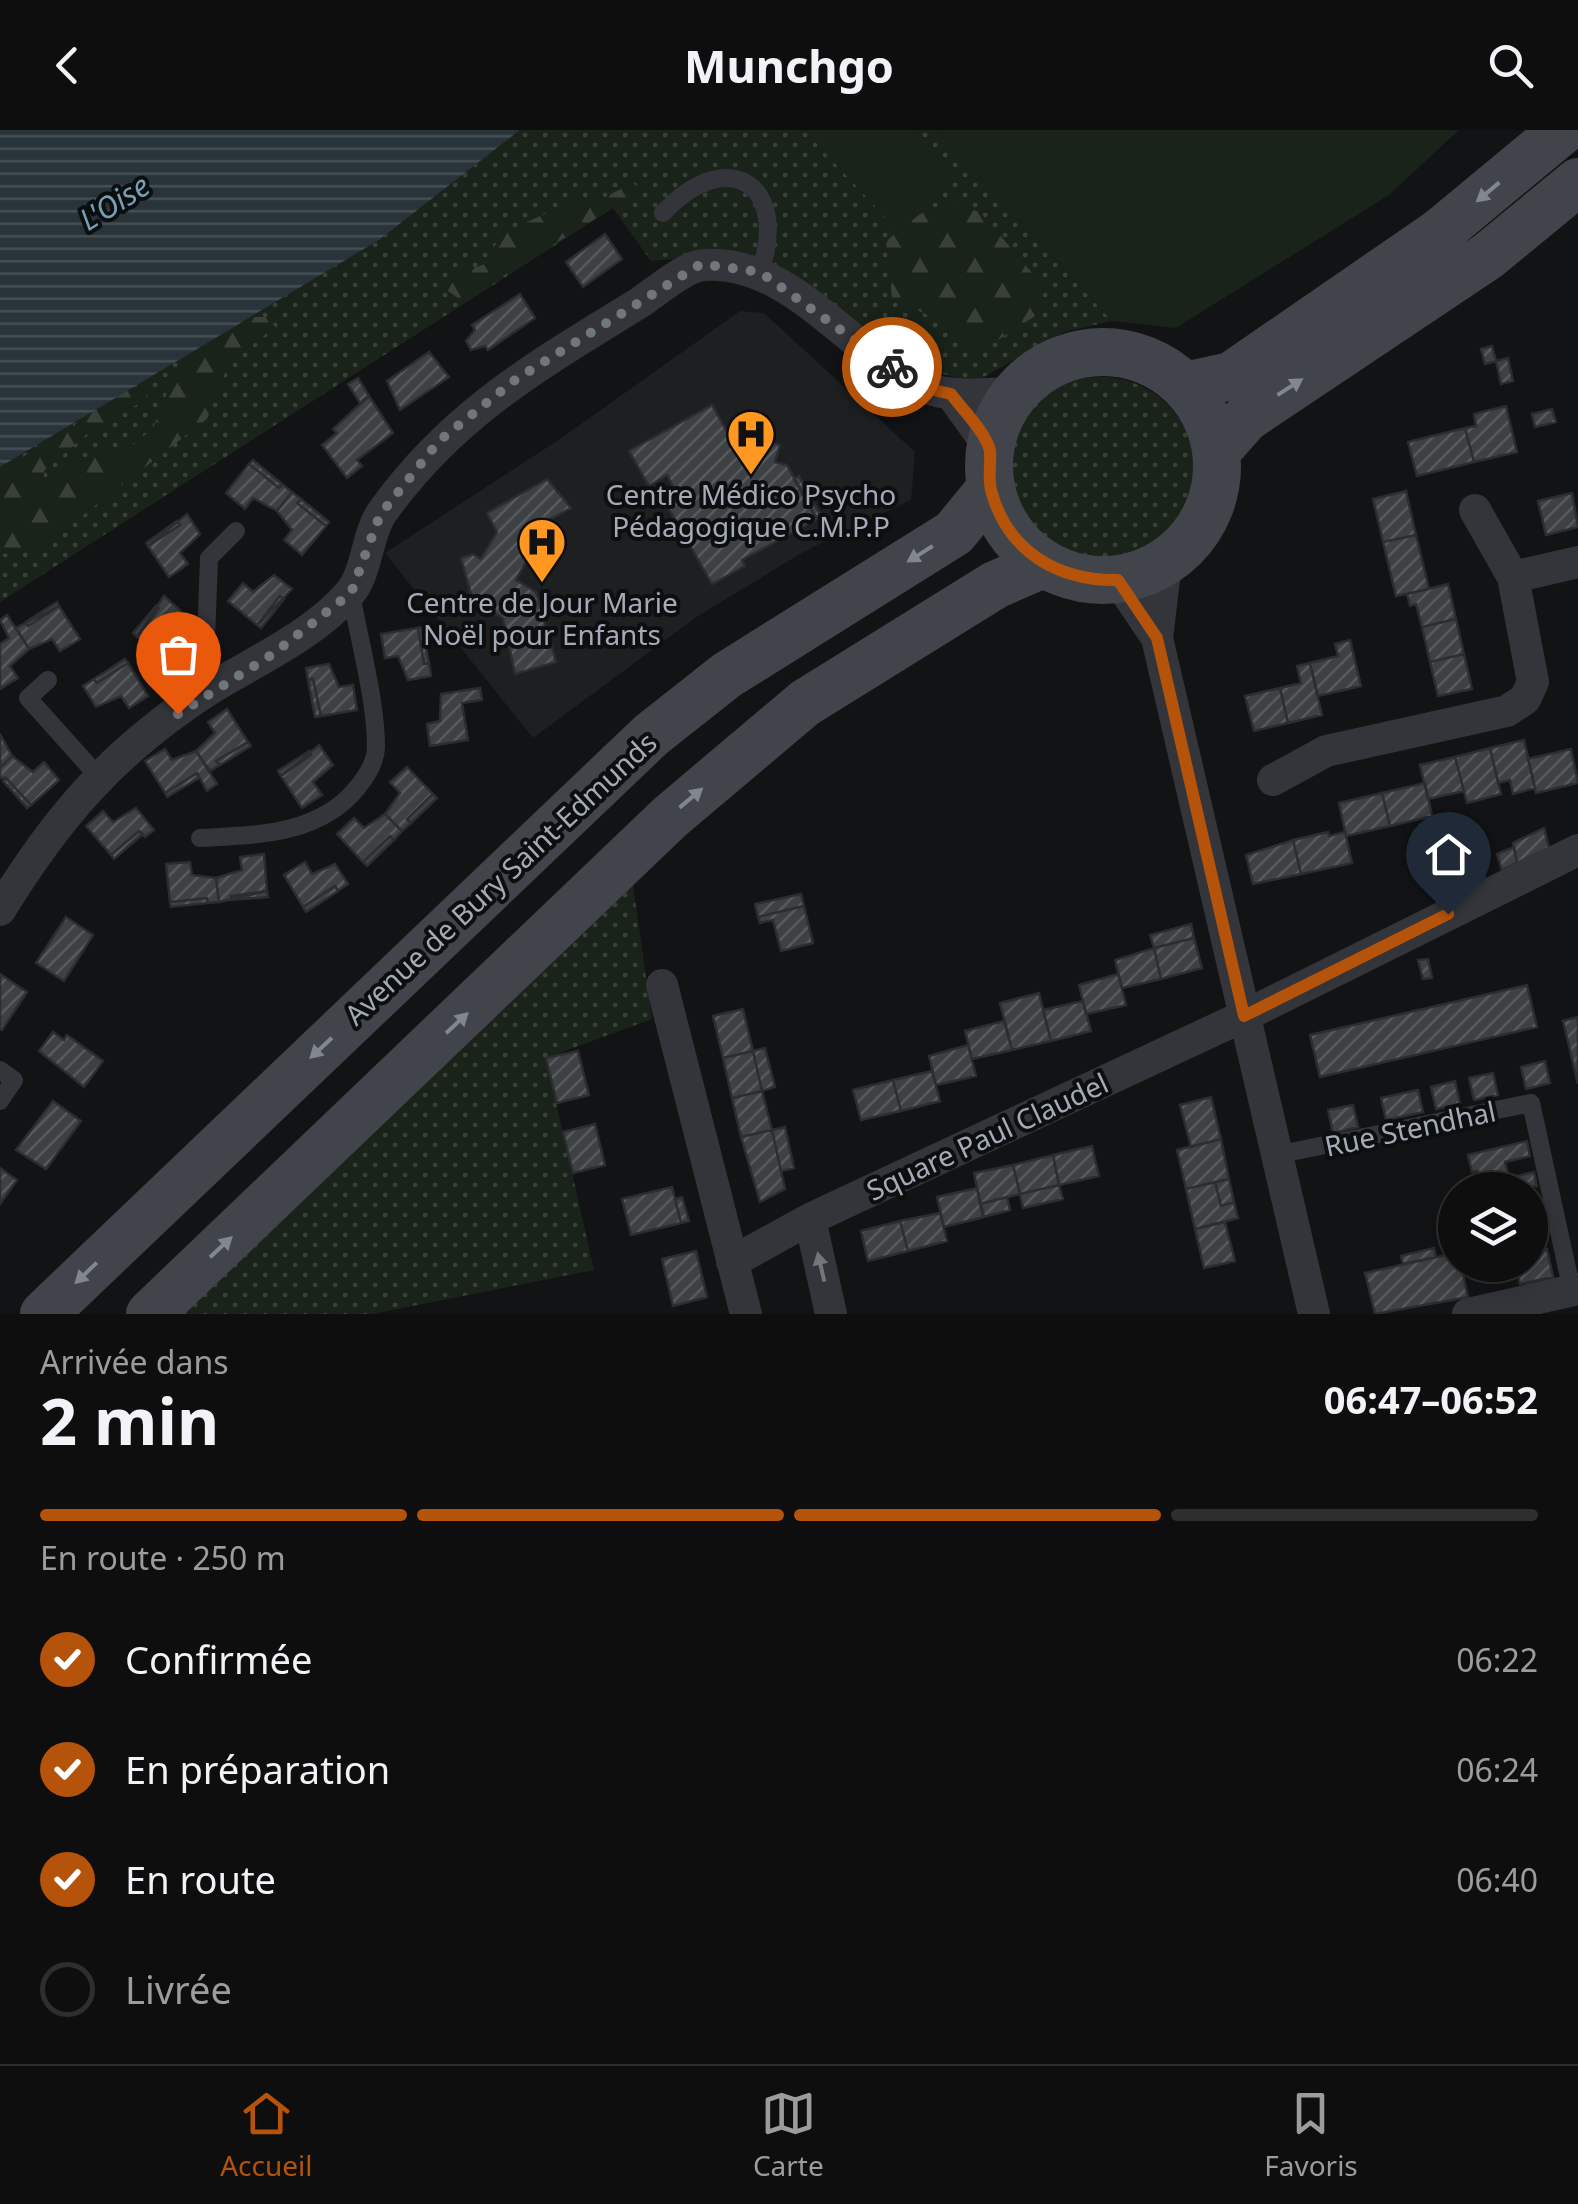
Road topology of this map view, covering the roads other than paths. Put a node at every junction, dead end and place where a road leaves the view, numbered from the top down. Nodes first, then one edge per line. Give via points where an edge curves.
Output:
1 (1563, 130) edge
2 (1578, 182) edge
3 (663, 213) dead end
4 (760, 272) junction
5 (1185, 386) junction
6 (1015, 393) junction
7 (951, 394) junction
8 (1217, 450) junction
9 (990, 468) junction
10 (1475, 510) dead end
11 (236, 531) dead end
12 (1578, 562) edge
13 (1166, 563) junction
14 (1043, 564) junction
15 (1512, 577) junction
16 (1118, 580) junction
17 (351, 593) junction
18 (1157, 638) junction
19 (48, 680) dead end
20 (204, 693) junction
21 (98, 775) junction
22 (1273, 780) dead end
23 (200, 838) dead end
24 (1578, 850) edge
25 (0, 910) edge
26 (662, 985) dead end
27 (1244, 1016) junction
28 (0, 1070) edge
29 (0, 1101) edge
30 (1276, 1155) junction
31 (810, 1219) junction
32 (732, 1262) junction
33 (1575, 1290) edge
34 (44, 1314) edge
35 (150, 1314) edge
36 (746, 1314) edge
37 (832, 1314) edge
38 (1314, 1314) edge
39 (1468, 1314) edge

1 -> 5 main road via 1440,232 1231,376
8 -> 2 main road via 1246,418 1488,256
3 - 4 lane via 687,188 715,177 748,182 762,198 772,239
4 - 7 street via 865,350 925,388
4 - 17 street via 701,264 515,380 439,441 380,515
5 - 6 main road via 1139,357 1085,353 1059,360
5 - 8 main road via 1206,416
6 - 7 street
6 - 9 main road via 995,428
7 - 9 street
8 - 13 main road via 1208,514
9 - 14 main road via 1001,518
9 -> 34 main road, Avenue de Bury Saint-Edmunds via 954,533 727,676 651,735
10 - 15 street
11 - 20 lane via 209,558
12 - 15 street
13 - 16 main road
13 - 18 street
14 - 16 main road via 1066,575
35 -> 14 main road via 670,816 805,703 971,600
15 - 22 street via 1533,682 1525,700 1507,711 1326,751
16 - 18 street
17 - 20 street via 273,654
17 - 23 lane via 377,750 367,775 345,802 308,824 266,835
18 - 27 street
19 - 21 lane via 28,698
20 - 21 street
21 - 25 street via 32,857
24 - 27 street, Square Paul Claudel
26 - 32 street
27 - 30 street
27 - 31 street, Square Paul Claudel
28 - 29 lane via 14,1080
30 - 33 lane, Rue Stendhal via 1532,1102
30 - 38 street
31 - 32 street, Square Paul Claudel
37 -> 31 street
32 - 36 street
33 - 39 street

